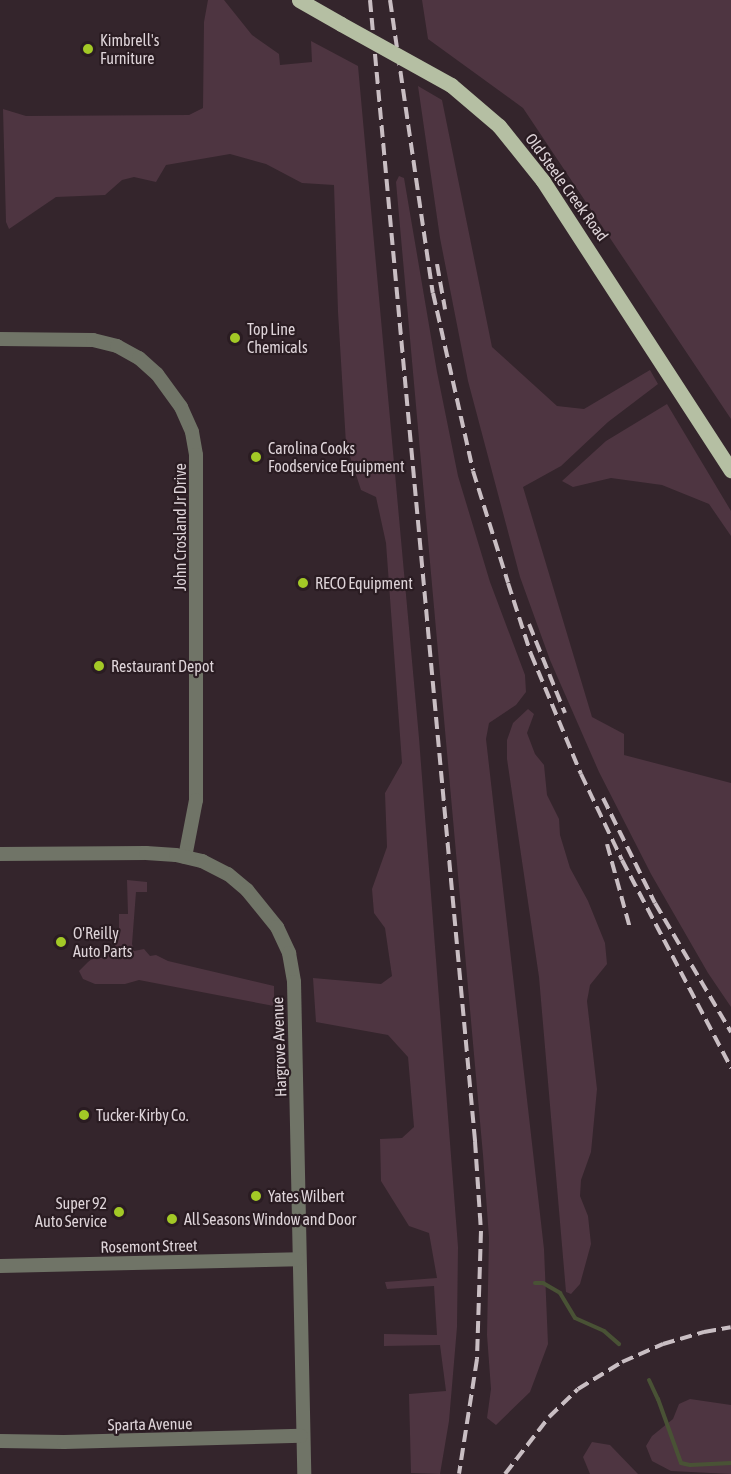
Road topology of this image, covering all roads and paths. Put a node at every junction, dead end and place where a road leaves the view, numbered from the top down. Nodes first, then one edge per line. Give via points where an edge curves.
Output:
1 (299, 0) edge
2 (0, 339) edge
3 (731, 470) edge
4 (0, 854) edge
5 (185, 857) junction
6 (298, 1259) junction
7 (0, 1266) edge
8 (302, 1436) junction
9 (0, 1441) edge
10 (304, 1474) edge

1 - 3 main road, Old Steele Creek Road, bridge via 451,85 499,126 543,181
2 - 5 street, John Crosland Jr Drive via 93,340 117,346 139,358 157,375 181,407 192,432 196,467 196,800
4 - 5 street, Hargrove Avenue via 147,853
5 - 6 street, Hargrove Avenue via 228,874 248,890 277,927 289,953 297,1067
6 - 7 street, Rosemont Street
6 - 8 street, Hargrove Avenue
8 - 9 street, Sparta Avenue
8 - 10 street, Hargrove Avenue

